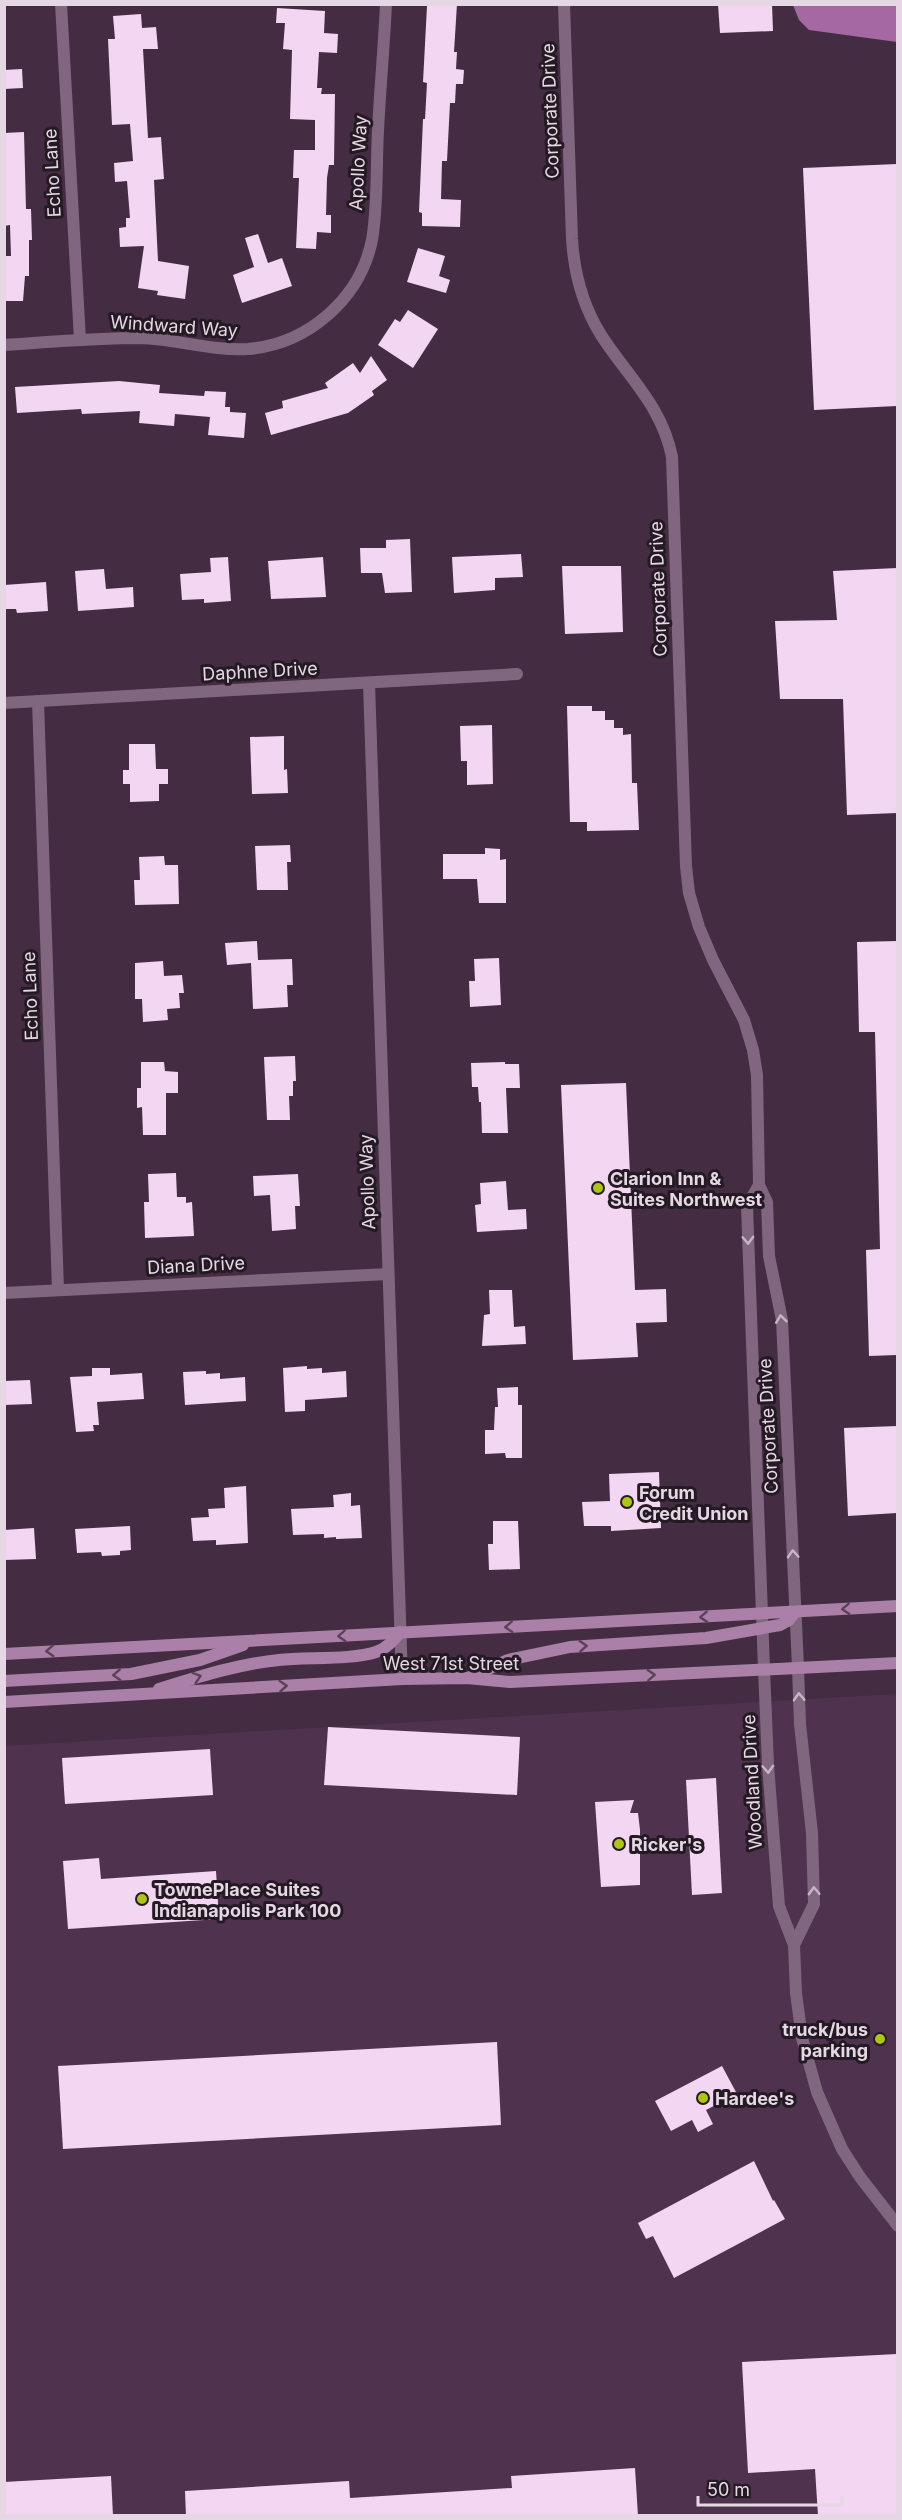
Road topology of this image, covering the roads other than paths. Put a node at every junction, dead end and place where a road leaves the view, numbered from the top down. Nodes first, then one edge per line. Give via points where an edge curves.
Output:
1 (61, 4) edge
2 (386, 4) edge
3 (564, 4) edge
4 (332, 312) joint
5 (80, 340) junction
6 (4, 345) edge
7 (517, 674) dead end
8 (369, 684) junction
9 (38, 701) junction
10 (4, 703) edge
11 (759, 1185) junction
12 (388, 1274) junction
13 (58, 1290) junction
14 (4, 1293) edge
15 (897, 1606) edge
16 (795, 1612) junction
17 (763, 1614) junction
18 (763, 1627) junction
19 (400, 1632) junction
20 (255, 1641) junction
21 (4, 1654) edge
22 (897, 1663) edge
23 (798, 1667) junction
24 (764, 1669) junction
25 (467, 1678) junction
26 (402, 1679) junction
27 (4, 1681) edge
28 (141, 1695) junction
29 (4, 1702) edge
30 (794, 1945) junction
31 (897, 2226) edge

1 - 5 street, Echo Lane
2 - 4 street, Apollo Way via 372,240 355,284
3 - 11 street, Corporate Drive via 572,239 577,275 601,335 656,410 672,457 689,893 712,960 744,1020 753,1050
4 - 5 street, Windward Way via 294,337 250,349 140,338
5 - 6 street, Windward Way
7 - 8 street, Daphne Drive
8 - 9 street, Daphne Drive
8 - 12 street, Apollo Way
9 - 10 street, Daphne Drive
9 - 13 street, Echo Lane
16 -> 11 street, Corporate Drive via 782,1320 769,1256 767,1202
11 -> 17 street, Corporate Drive via 747,1206
12 - 13 street, Diana Drive
12 - 19 street, Apollo Way
13 - 14 street, Diana Drive
15 -> 16 main road, West 71st Street
16 - 17 main road, West 71st Street
16 - 18 main road via 780,1625
16 - 23 street, Corporate Drive
17 - 18 street, Woodland Drive
17 -> 19 main road, West 71st Street
18 - 24 street, Woodland Drive
25 -> 18 main road via 508,1660 570,1647 706,1638
19 -> 20 main road, West 71st Street
19 - 26 street, Apollo Way
28 -> 19 main road via 244,1666 373,1653 390,1645
20 -> 21 main road, West 71st Street
20 -> 27 main road via 158,1670
22 - 23 main road, West 71st Street
23 - 24 main road, West 71st Street
30 -> 23 street, Woodland Drive via 814,1904
25 -> 24 main road, West 71st Street via 510,1682
24 -> 30 street, Woodland Drive via 779,1906
25 - 26 main road, West 71st Street
28 -> 26 main road, West 71st Street
28 - 29 main road, West 71st Street
30 - 31 street, Woodland Drive via 796,1992 811,2074 846,2156

